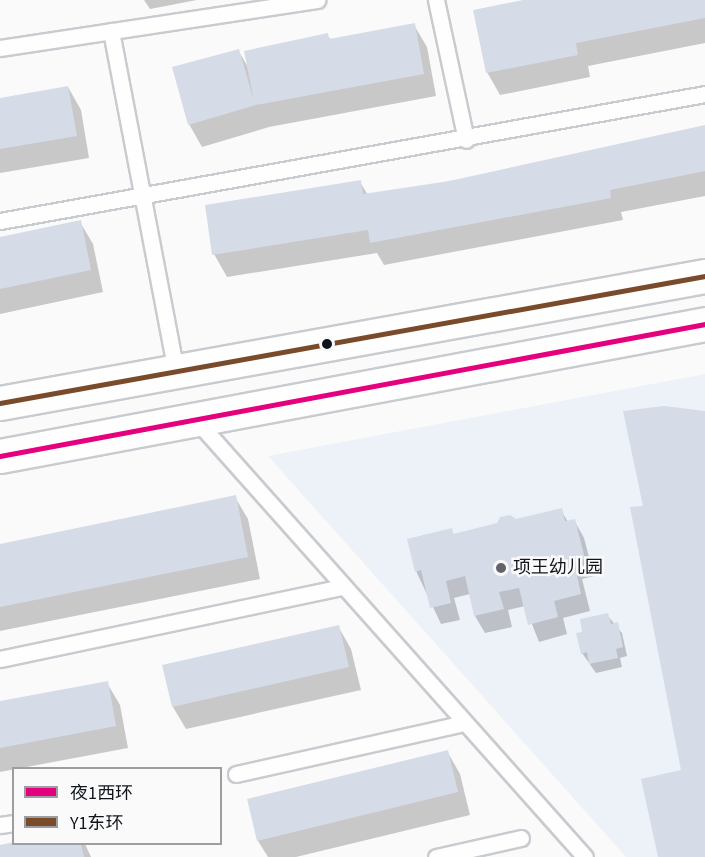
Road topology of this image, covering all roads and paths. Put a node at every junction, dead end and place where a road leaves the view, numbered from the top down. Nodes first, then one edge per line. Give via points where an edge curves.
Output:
1 (317, 0) edge
2 (436, 0) edge
3 (111, 32) junction
4 (0, 48) edge
5 (705, 94) edge
6 (466, 140) junction
7 (142, 195) junction
8 (0, 221) edge
9 (705, 276) edge
10 (705, 324) edge
11 (176, 372) junction
12 (0, 403) edge
13 (196, 420) junction
14 (0, 456) edge
15 (342, 587) junction
16 (0, 659) edge
17 (465, 723) junction
18 (236, 774) dead end
19 (521, 838) dead end
20 (436, 857) edge
21 (585, 857) edge

1 - 3 lane
2 - 6 lane
3 - 4 lane
3 - 7 lane
5 - 6 lane
6 - 7 lane
7 - 8 lane
7 - 11 lane
9 - 11 main road
10 - 13 main road
11 - 12 main road
13 - 14 main road
13 - 15 lane
15 - 16 lane
15 - 17 lane
17 - 18 lane
17 - 21 lane
19 - 20 lane

